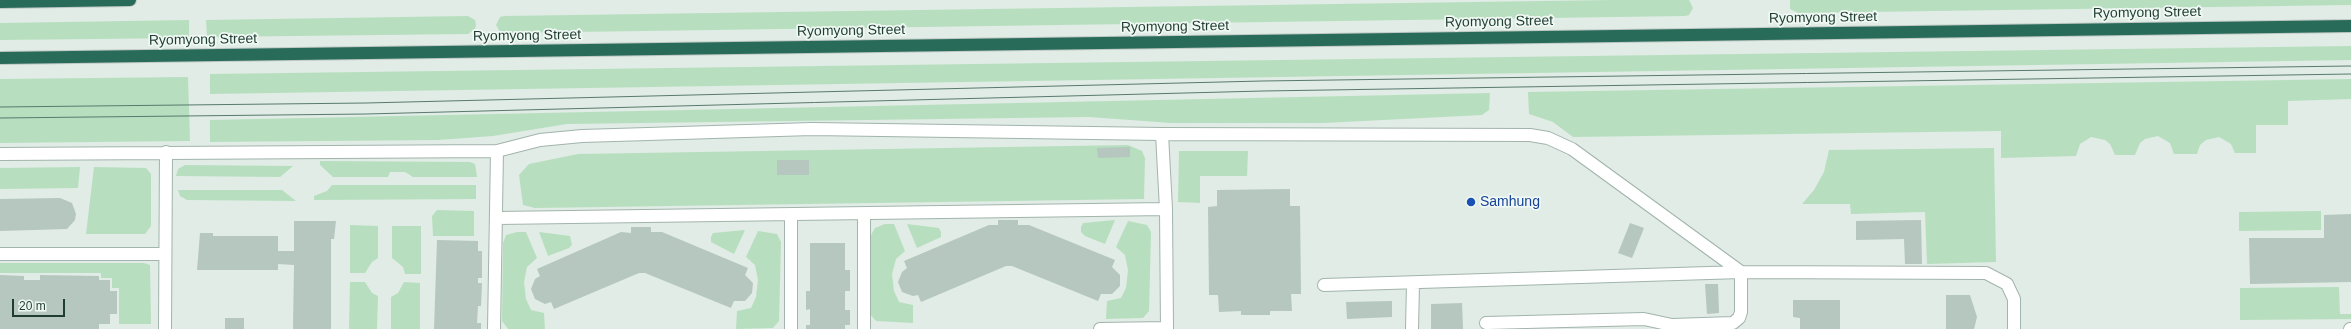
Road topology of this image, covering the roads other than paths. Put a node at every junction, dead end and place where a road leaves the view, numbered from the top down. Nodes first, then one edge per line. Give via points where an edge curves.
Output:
1 (130, 0) edge
2 (0, 2) edge
3 (2351, 26) edge
4 (0, 58) edge
5 (1162, 134) junction
6 (166, 152) junction
7 (497, 152) junction
8 (0, 154) edge
9 (1166, 209) junction
10 (864, 214) junction
11 (791, 215) junction
12 (497, 218) junction
13 (0, 254) edge
14 (164, 254) junction
15 (1742, 272) junction
16 (1413, 284) junction
17 (1324, 285) dead end
18 (1486, 323) dead end
19 (1656, 325) edge
20 (1167, 328) edge
21 (165, 329) edge
22 (494, 329) edge
23 (791, 329) edge
24 (864, 329) edge
25 (1100, 329) edge
26 (1412, 329) edge
27 (2014, 329) edge

1 - 2 highway
3 - 4 highway, Ryomyong Street
5 - 7 street via 796,129 582,136 540,140
5 - 9 street
5 - 15 street via 1530,135 1548,138 1572,149
6 - 7 street
6 - 8 street
6 - 14 street
7 - 12 street
9 - 10 street
9 - 20 street
10 - 11 street
10 - 24 street
11 - 12 street
11 - 23 street
12 - 22 street
13 - 14 street
14 - 21 street
15 - 16 street
15 - 19 street via 1741,312 1739,318 1732,323
15 - 27 street via 1986,273 2007,284 2014,299
16 - 17 street
16 - 26 street
18 - 19 street via 1644,319
20 - 25 street

